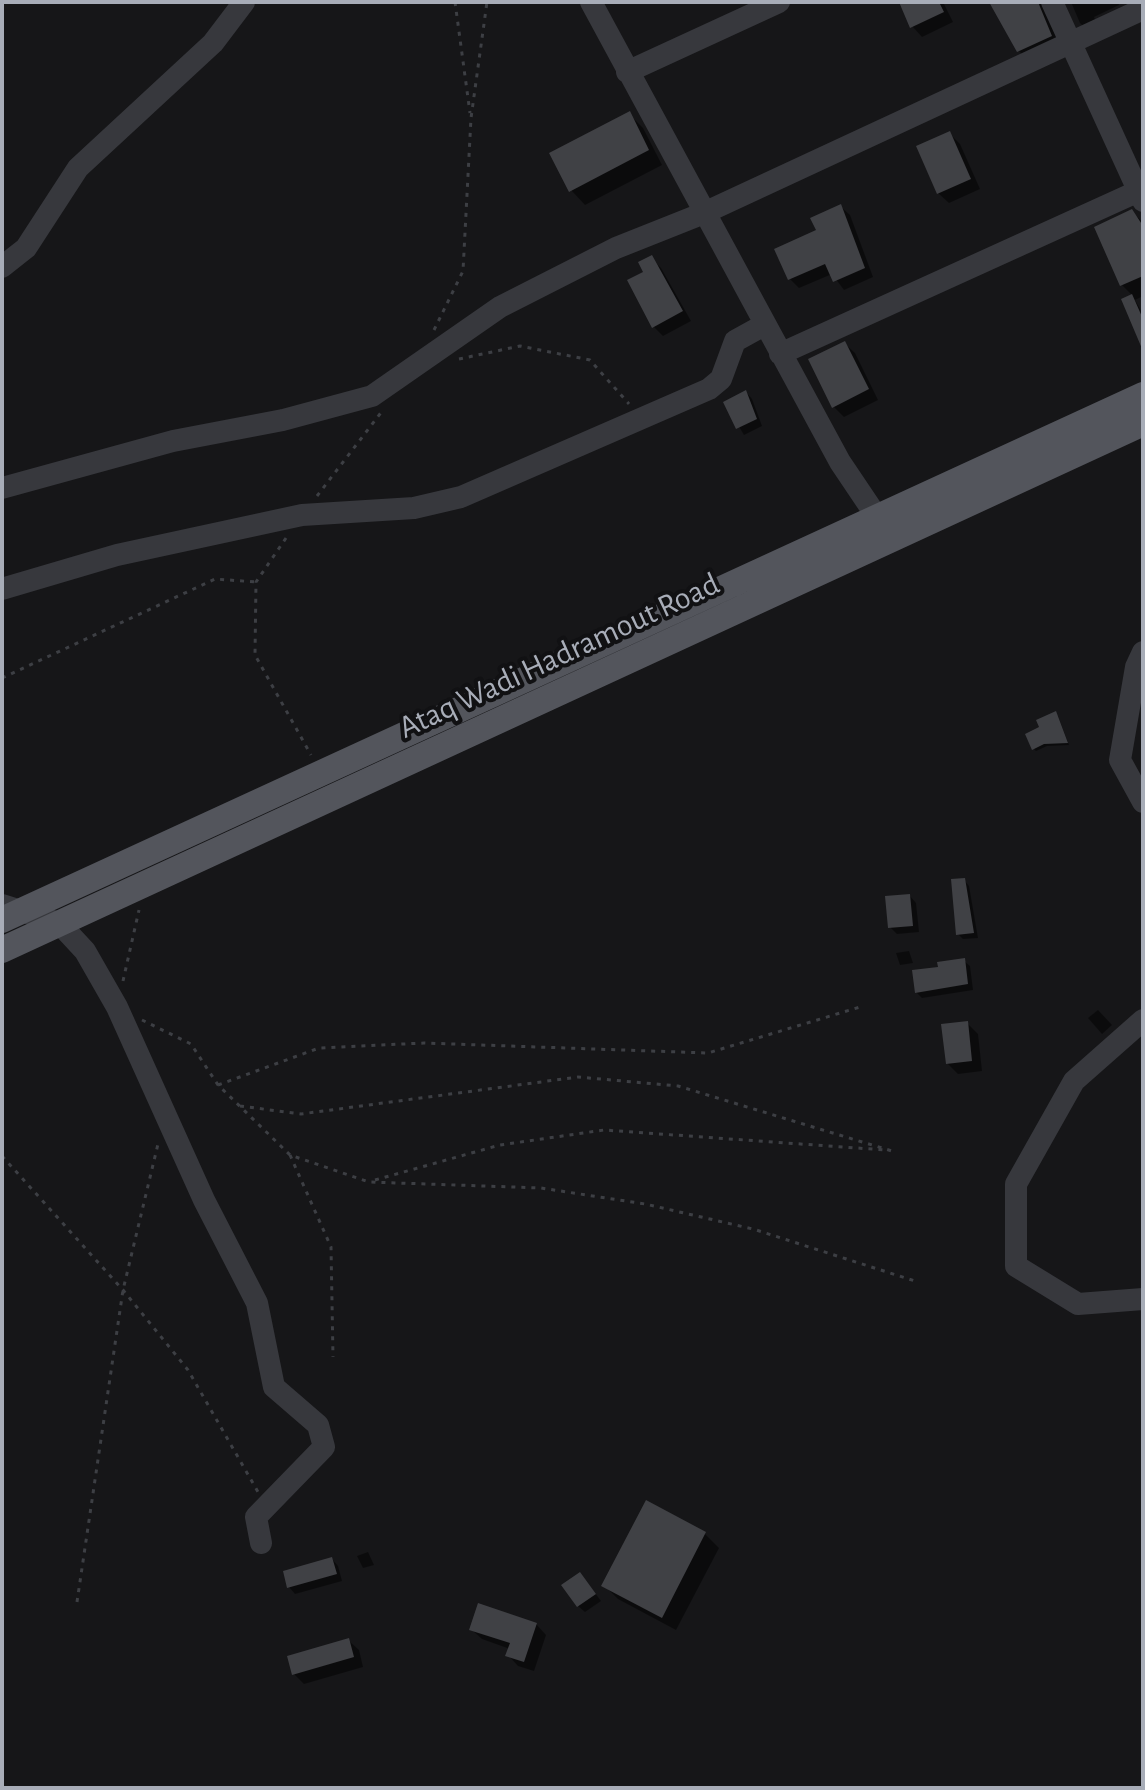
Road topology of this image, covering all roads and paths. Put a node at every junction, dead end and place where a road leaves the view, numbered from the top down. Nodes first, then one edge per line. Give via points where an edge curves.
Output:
1 (244, 2) edge
2 (455, 2) edge
3 (591, 2) edge
4 (779, 2) edge
5 (1052, 2) edge
6 (1143, 9) edge
7 (1070, 43) junction
8 (627, 72) junction
9 (471, 118) dead end
10 (1141, 194) edge
11 (704, 213) junction
12 (2, 267) edge
13 (764, 325) junction
14 (780, 354) junction
15 (445, 362) dead end
16 (1143, 395) edge
17 (642, 418) junction
18 (1143, 423) edge
19 (2, 488) edge
20 (877, 517) junction
21 (256, 582) dead end
22 (2, 589) edge
23 (1143, 652) edge
24 (2, 678) edge
25 (1143, 802) edge
26 (145, 883) junction
27 (8, 912) edge
28 (59, 923) junction
29 (2, 950) edge
30 (117, 1007) junction
31 (860, 1007) dead end
32 (1143, 1020) edge
33 (218, 1085) junction
34 (240, 1106) junction
35 (164, 1117) junction
36 (290, 1155) junction
37 (2, 1156) edge
38 (369, 1182) junction
39 (915, 1281) dead end
40 (123, 1290) junction
41 (1143, 1299) edge
42 (333, 1357) dead end
43 (267, 1507) junction
44 (261, 1543) dead end
45 (77, 1602) dead end

1 - 12 street via 213,43 78,168 26,248
2 - 9 path
3 - 8 street
4 - 8 street
5 - 7 street
6 - 7 street
7 - 10 street
7 - 11 street
8 - 11 street
10 - 14 street
11 - 13 street
11 - 19 street via 616,248 500,307 372,396 173,441
13 - 14 street
13 - 17 street via 735,341 721,379 709,389
14 - 20 street
15 - 17 path via 520,346 590,360
16 - 20 main road, Ataq Wadi Hadramout Road
17 - 22 street via 461,497 414,508 302,515 117,555
18 - 26 main road, Ataq Wadi Hadramout Road
20 - 27 main road, Ataq Wadi Hadramout Road
21 - 24 path via 215,579
23 - 25 street via 1120,760
26 - 28 main road, Ataq Wadi Hadramout Road
26 - 30 path
27 - 28 street
28 - 29 main road, Ataq Wadi Hadramout Road
28 - 30 street via 85,951
30 - 33 path via 191,1044
30 - 35 street
31 - 33 path via 708,1053 424,1043 319,1048
32 - 41 street via 1074,1081 1016,1184 1016,1266 1078,1304
33 - 34 path
34 - 36 path
34 - 38 path via 301,1114 578,1077 678,1086 892,1151 604,1130 500,1145
35 - 40 path
35 - 43 street via 257,1303 274,1387 318,1425 324,1447
36 - 38 path
36 - 42 path via 331,1247
37 - 40 path
38 - 39 path via 541,1188 645,1204 753,1229
40 - 43 path via 188,1370
40 - 45 path
43 - 44 street via 256,1517

